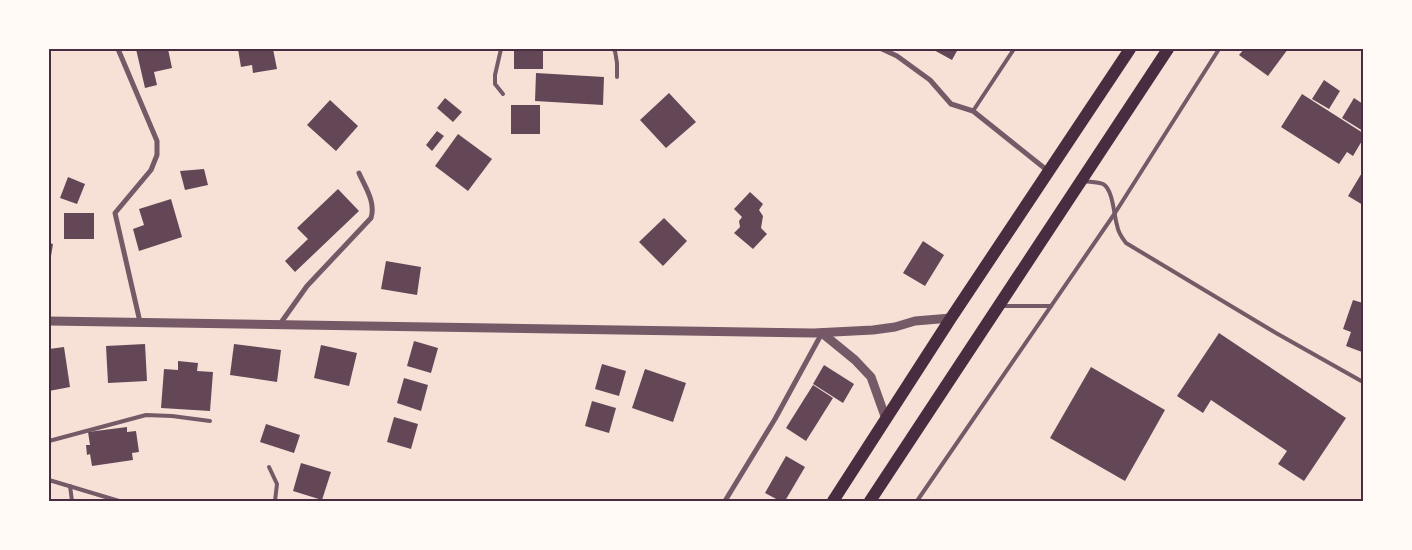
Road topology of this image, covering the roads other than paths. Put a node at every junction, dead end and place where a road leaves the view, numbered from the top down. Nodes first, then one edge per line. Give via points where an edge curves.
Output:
1 (118, 49) edge
2 (501, 49) edge
3 (612, 49) edge
4 (882, 49) edge
5 (1014, 49) edge
6 (1130, 49) edge
7 (1168, 49) edge
8 (1219, 49) edge
9 (617, 77) dead end
10 (503, 94) dead end
11 (973, 112) junction
12 (1048, 171) junction
13 (358, 172) dead end
14 (1081, 181) junction
15 (1115, 213) junction
16 (999, 306) junction
17 (1051, 306) junction
18 (951, 318) junction
19 (49, 321) edge
20 (140, 322) junction
21 (280, 324) junction
22 (822, 333) junction
23 (1363, 382) edge
24 (886, 419) junction
25 (210, 421) dead end
26 (49, 441) edge
27 (269, 467) dead end
28 (49, 480) edge
29 (70, 486) junction
30 (72, 501) edge
31 (119, 501) edge
32 (275, 501) edge
33 (725, 501) edge
34 (833, 501) edge
35 (870, 501) edge
36 (917, 501) edge

1 - 20 street via 157,141 157,155 150,170 115,213
2 - 10 lane via 495,84
3 - 9 lane via 615,51
4 - 11 street via 930,80 951,104
5 - 11 lane
6 - 12 highway
7 - 14 highway
8 - 15 lane
11 - 12 street
12 - 18 highway
13 - 21 street via 372,201 371,218 306,286
14 - 15 lane via 1103,184 1108,189
14 - 16 highway
15 - 17 lane
15 - 23 lane via 1116,225 1126,243
16 - 17 lane
16 - 35 highway
17 - 36 lane
18 - 22 street via 915,321 873,330
18 - 24 highway
19 - 20 street
20 - 21 street
21 - 22 street
22 - 24 street via 856,360 871,377
22 - 33 street via 775,420
24 - 34 highway
25 - 26 lane via 146,415
27 - 32 lane via 277,484
28 - 29 lane
29 - 30 lane
29 - 31 lane

